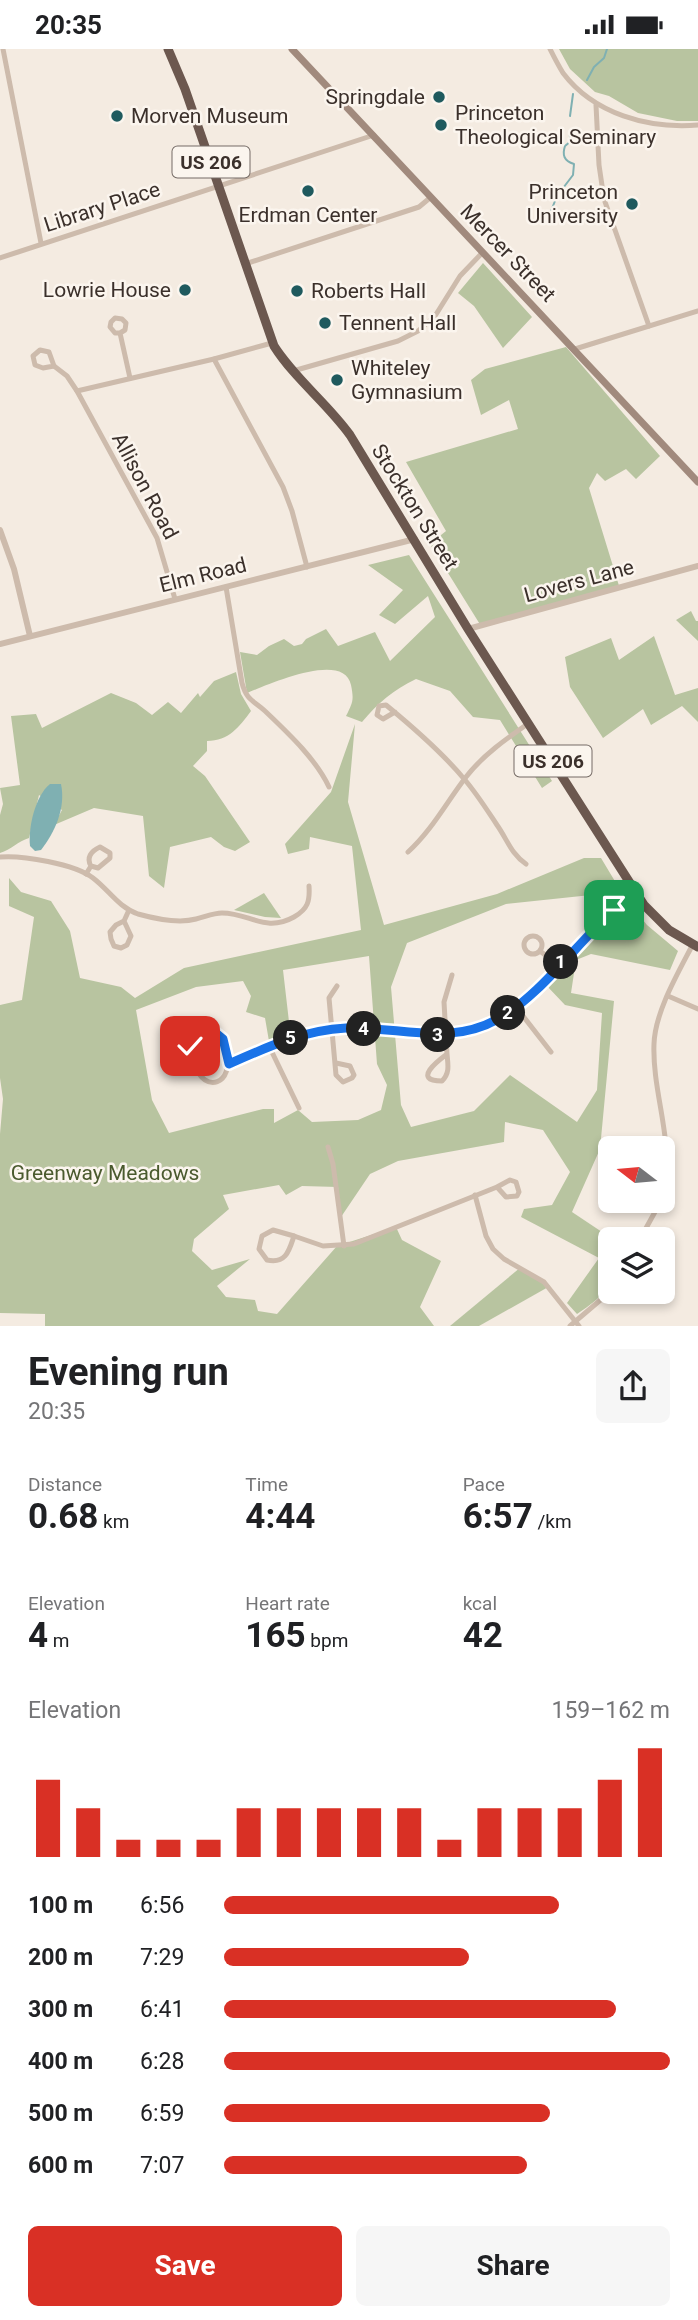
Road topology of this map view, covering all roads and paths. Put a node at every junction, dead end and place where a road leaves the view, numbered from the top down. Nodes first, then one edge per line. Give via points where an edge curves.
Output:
1 (3, 49) edge
2 (168, 49) edge
3 (292, 49) edge
4 (550, 49) edge
5 (9, 83) junction
6 (0, 85) edge
7 (596, 105) junction
8 (698, 125) edge
9 (374, 135) junction
10 (219, 186) junction
11 (431, 197) junction
12 (41, 243) junction
13 (483, 251) junction
14 (0, 258) edge
15 (245, 264) junction
16 (698, 311) edge
17 (649, 326) junction
18 (120, 333) dead end
19 (272, 342) junction
20 (575, 349) junction
21 (214, 359) junction
22 (54, 366) dead end
23 (293, 371) junction
24 (130, 378) junction
25 (77, 391) junction
26 (698, 482) edge
27 (0, 530) edge
28 (415, 539) junction
29 (698, 566) edge
30 (307, 567) junction
31 (226, 587) junction
32 (175, 599) junction
33 (468, 629) junction
34 (30, 636) junction
35 (0, 644) edge
36 (395, 712) dead end
37 (529, 723) junction
38 (465, 779) junction
39 (329, 787) dead end
40 (408, 852) dead end
41 (0, 857) edge
42 (526, 864) dead end
43 (91, 866) dead end
44 (86, 874) junction
45 (309, 886) dead end
46 (637, 893) junction
47 (129, 910) junction
48 (124, 921) junction
49 (695, 945) edge
50 (540, 951) dead end
51 (558, 965) junction
52 (452, 975) dead end
53 (337, 986) dead end
54 (668, 996) junction
55 (516, 1007) junction
56 (698, 1009) edge
57 (332, 1030) junction
58 (446, 1035) junction
59 (269, 1047) junction
60 (551, 1052) dead end
61 (447, 1054) junction
62 (336, 1063) dead end
63 (229, 1064) junction
64 (299, 1108) dead end
65 (664, 1136) edge
66 (328, 1147) dead end
67 (497, 1187) dead end
68 (475, 1195) junction
69 (294, 1236) junction
70 (344, 1246) junction
71 (598, 1304) edge
72 (577, 1324) edge
73 (570, 1326) edge

1 - 5 street
2 - 10 highway, Stockton Street / US 206
3 - 9 main road, Mercer Street
4 - 7 street via 563,73
5 - 6 street
5 - 12 street
7 - 8 street via 645,123
7 - 17 street via 604,199
9 - 10 street, Library Place
9 - 11 main road, Mercer Street
10 - 12 street, Library Place
10 - 15 highway, Stockton Street / US 206
11 - 13 main road, Mercer Street
11 - 15 street via 419,207
12 - 14 street, Library Place
13 - 20 main road, Mercer Street
13 - 23 street via 460,276 435,316 418,331
15 - 19 highway, Stockton Street / US 206
16 - 17 street
17 - 20 street
18 - 24 street
19 - 21 street
19 - 23 highway, Stockton Street / US 206
20 - 26 main road, Mercer Street
21 - 24 street
21 - 30 street via 283,487
22 - 25 street, Allison Road
23 - 28 highway, Stockton Street / US 206 via 342,423
24 - 25 street
25 - 32 street, Allison Road via 157,538
27 - 34 street
28 - 30 street, Elm Road
28 - 33 highway, Stockton Street / US 206
29 - 33 street, Lovers Lane
30 - 31 street, Elm Road
31 - 32 street, Elm Road
31 - 39 street via 247,697 311,761
32 - 34 street, Elm Road
33 - 37 highway, Stockton Street / US 206
34 - 35 street, Elm Road
36 - 38 street
37 - 38 street via 484,757
37 - 46 highway, Stockton Street / US 206
38 - 40 street via 436,822
38 - 42 street via 515,856
41 - 44 street via 31,858
43 - 44 street
44 - 47 street
45 - 47 street via 307,907 273,924 228,913 176,921
46 - 49 highway, Stockton Street / US 206 via 660,922
46 - 51 street
47 - 48 street
48 - 48 street via 110,932 114,946 121,948 131,936
49 - 54 street
50 - 51 street
51 - 55 street
52 - 58 street via 444,1002
53 - 57 street via 329,998
54 - 56 street
54 - 65 street via 654,1044
55 - 58 street via 486,1025
55 - 60 street
57 - 58 street
57 - 59 street
57 - 62 street
58 - 61 street
59 - 63 street
59 - 64 street
61 - 61 street via 428,1072 436,1082 449,1070
63 - 63 street via 221,1079 204,1079 190,1050 192,1038 203,1030 216,1032 223,1039
66 - 70 street
67 - 68 street
68 - 70 street
68 - 72 street via 493,1249 544,1282
69 - 69 street via 269,1231 260,1240 261,1254 270,1261 281,1260
69 - 70 street
71 - 72 street
72 - 73 street

